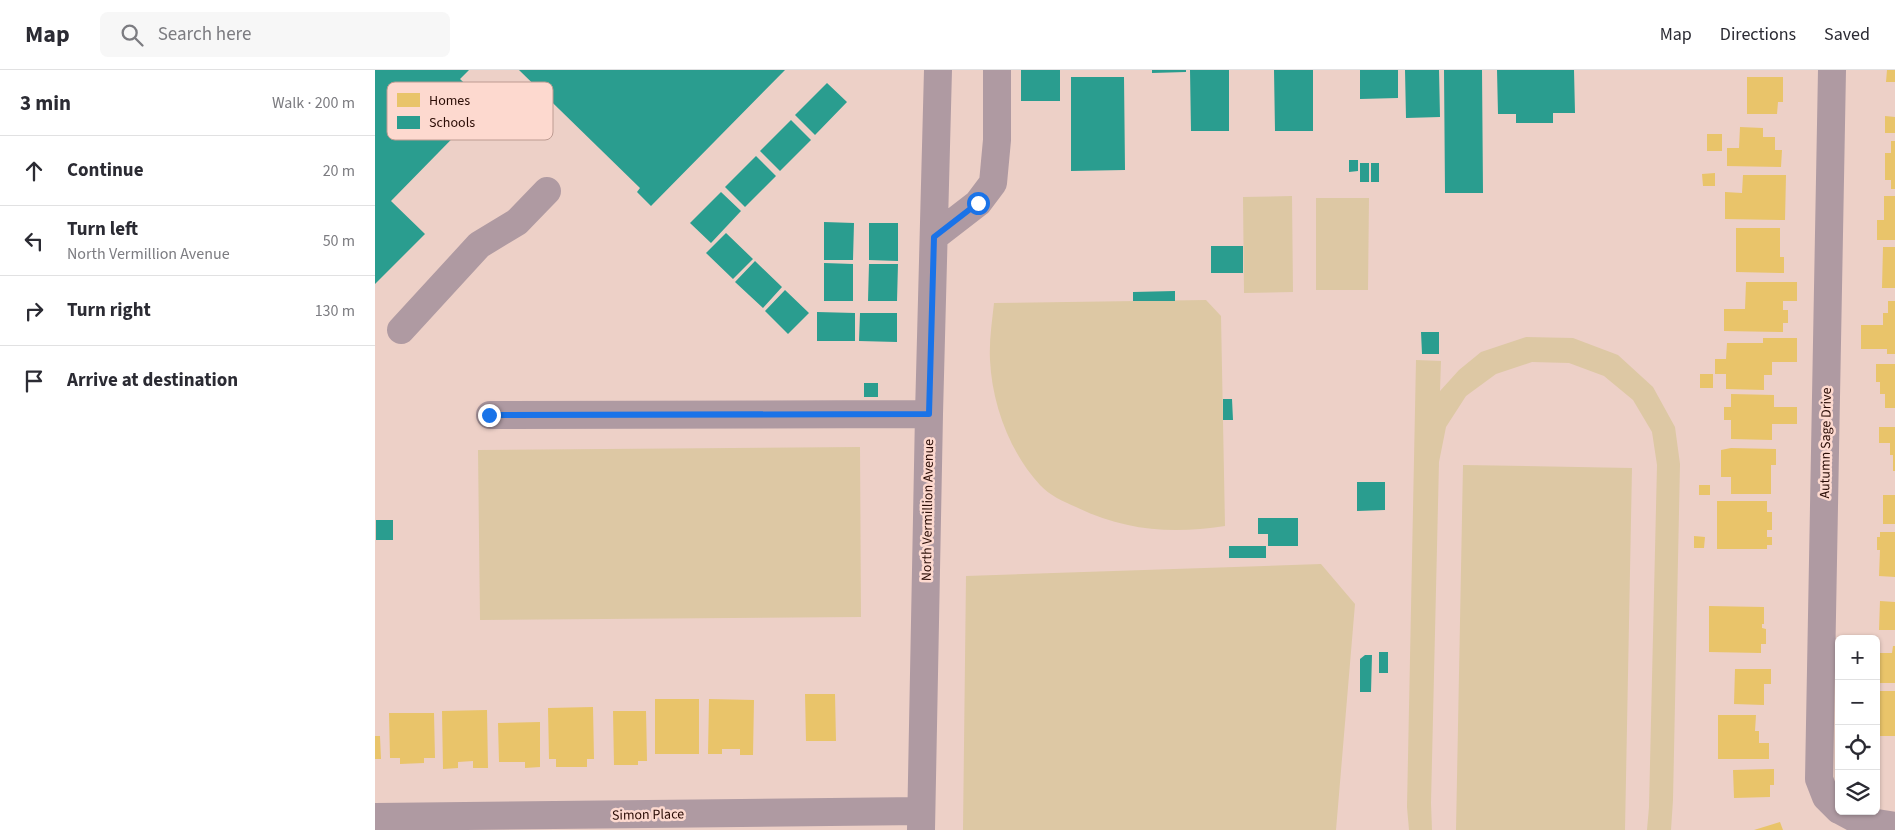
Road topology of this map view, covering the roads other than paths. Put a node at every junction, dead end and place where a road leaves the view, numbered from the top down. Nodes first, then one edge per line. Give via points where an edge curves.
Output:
1 (938, 70) edge
2 (997, 70) edge
3 (1832, 70) edge
4 (547, 191) dead end
5 (934, 237) junction
6 (401, 330) dead end
7 (929, 414) junction
8 (489, 415) dead end
9 (1835, 805) edge
10 (1849, 815) edge
11 (375, 817) edge
12 (921, 821) edge
13 (1895, 826) edge

1 - 5 street, North Vermillion Avenue
2 - 5 street via 993,183 978,203
3 - 9 street, Autumn Sage Drive via 1819,778 1826,797
4 - 6 street via 517,222 479,245
5 - 7 street, North Vermillion Avenue
7 - 8 street
7 - 12 street, North Vermillion Avenue
10 - 13 street, Autumn Sage Drive via 1858,820
11 - 12 street, Simon Place

